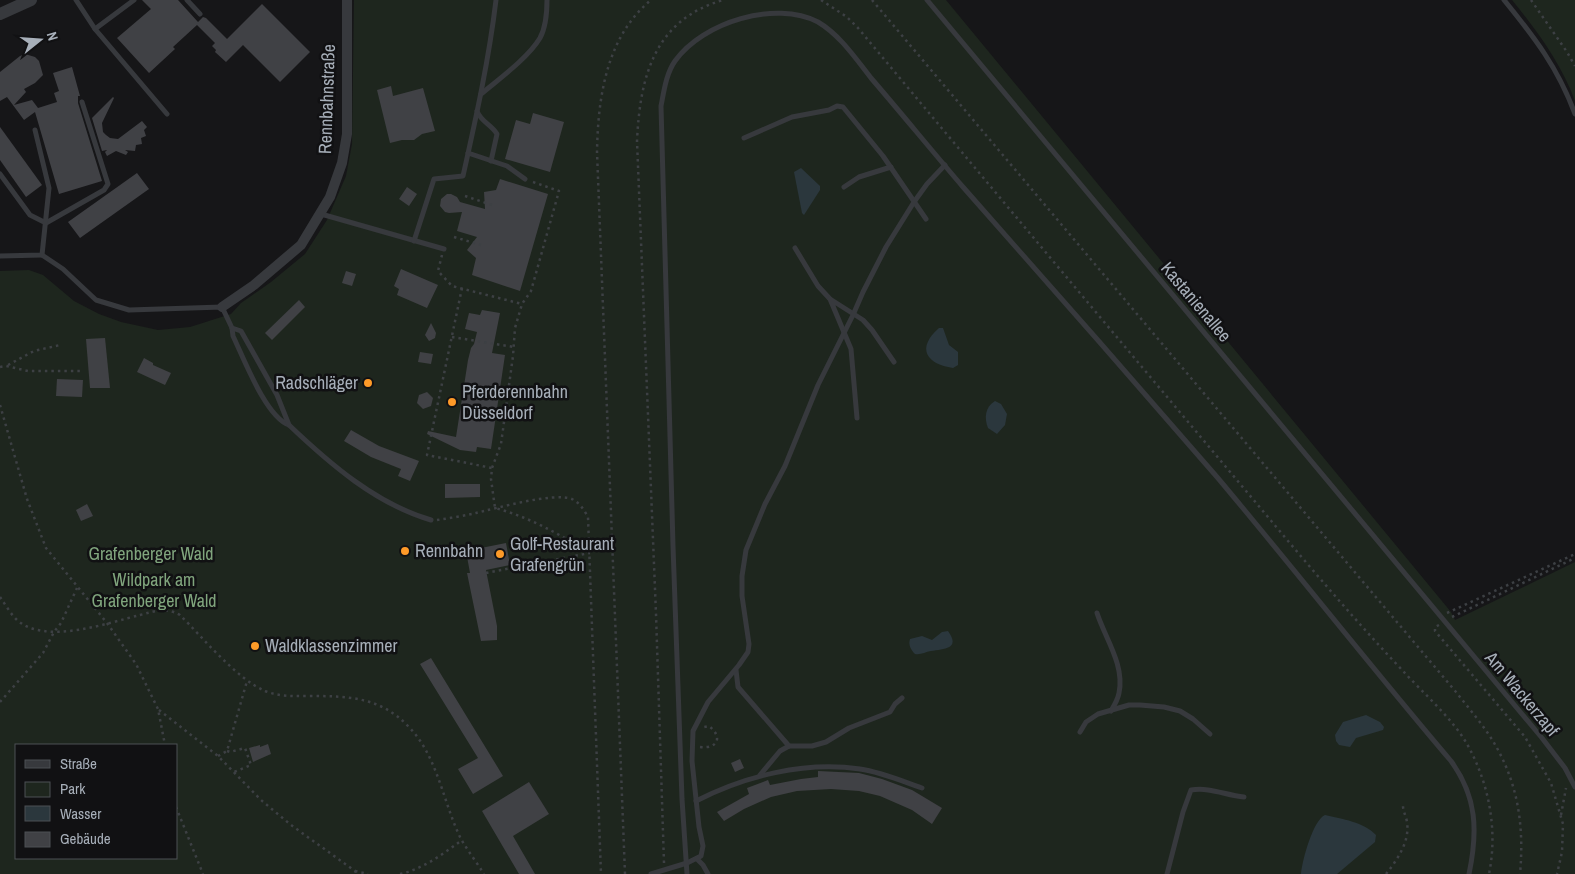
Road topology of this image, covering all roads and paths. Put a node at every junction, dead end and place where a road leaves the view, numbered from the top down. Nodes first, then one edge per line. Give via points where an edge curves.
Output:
1 (31, 0) edge
2 (76, 0) edge
3 (134, 0) edge
4 (187, 0) edge
5 (347, 0) edge
6 (496, 0) edge
7 (547, 0) edge
8 (651, 0) edge
9 (722, 0) edge
10 (821, 0) edge
11 (872, 0) edge
12 (927, 0) edge
13 (1504, 0) edge
14 (1530, 0) edge
15 (0, 14) edge
16 (200, 14) dead end
17 (95, 29) junction
18 (1575, 66) edge
19 (481, 94) junction
20 (82, 102) dead end
21 (477, 110) junction
22 (167, 114) dead end
23 (1575, 114) edge
24 (35, 130) dead end
25 (744, 138) dead end
26 (468, 153) junction
27 (491, 161) junction
28 (945, 165) junction
29 (891, 167) junction
30 (1, 176) edge
31 (525, 179) joint
32 (844, 186) dead end
33 (465, 196) dead end
34 (914, 202) junction
35 (492, 205) dead end
36 (321, 214) junction
37 (926, 219) dead end
38 (46, 223) junction
39 (454, 237) dead end
40 (414, 241) junction
41 (481, 245) dead end
42 (795, 248) dead end
43 (444, 249) joint
44 (42, 255) junction
45 (0, 256) edge
46 (462, 288) junction
47 (830, 299) junction
48 (522, 304) junction
49 (222, 307) junction
50 (853, 314) junction
51 (232, 328) junction
52 (844, 331) junction
53 (452, 337) junction
54 (60, 345) dead end
55 (514, 347) junction
56 (894, 362) dead end
57 (6, 366) junction
58 (0, 367) edge
59 (83, 371) dead end
60 (0, 405) edge
61 (857, 418) dead end
62 (290, 425) junction
63 (492, 468) junction
64 (495, 508) junction
65 (431, 520) joint
66 (590, 553) junction
67 (1575, 554) edge
68 (1575, 558) edge
69 (486, 573) dead end
70 (77, 588) junction
71 (0, 597) edge
72 (1097, 613) dead end
73 (1445, 621) junction
74 (107, 623) junction
75 (54, 632) junction
76 (736, 670) junction
77 (247, 681) junction
78 (902, 698) dead end
79 (0, 702) edge
80 (158, 709) junction
81 (1111, 711) junction
82 (1080, 732) dead end
83 (1210, 734) dead end
84 (165, 744) edge
85 (789, 746) junction
86 (227, 751) junction
87 (218, 756) junction
88 (234, 772) junction
89 (1568, 774) junction
90 (760, 776) junction
91 (1575, 787) edge
92 (922, 788) dead end
93 (1244, 797) dead end
94 (696, 801) junction
95 (1403, 806) dead end
96 (178, 812) edge
97 (1561, 816) junction
98 (462, 840) junction
99 (697, 859) junction
100 (687, 863) junction
101 (664, 870) junction
102 (356, 872) edge
103 (203, 874) edge
104 (368, 874) edge
105 (400, 874) edge
106 (484, 874) edge
107 (601, 874) edge
108 (625, 874) edge
109 (651, 874) edge
110 (687, 874) edge
111 (708, 874) edge
112 (1167, 874) edge
113 (1386, 874) edge
114 (1469, 874) edge
115 (1489, 874) edge
116 (1520, 874) edge
117 (1557, 874) edge

1 - 15 street
2 - 17 lane
3 - 17 lane
4 - 16 lane
5 - 36 street, Rennbahnstraße via 346,134 342,163
6 - 19 lane
7 - 19 lane via 540,38 511,69
8 - 108 path via 631,20 607,70 597,146
9 - 101 path via 701,8 665,37 644,81 638,124
10 - 115 path via 847,16 858,28 1353,618 1466,742 1485,785 1490,808 1493,836
11 - 116 path via 1478,720 1510,774 1518,800 1522,825
12 - 73 lane, Kastanienallee
13 - 23 lane via 1552,63
14 - 18 path
17 - 22 lane
19 - 21 lane
20 - 38 lane via 108,184 104,190
21 - 26 lane
21 - 27 lane via 479,117 497,134
24 - 38 lane via 49,188
25 - 29 lane via 792,117 843,107
26 - 27 lane
26 - 40 lane via 462,176 434,179
27 - 31 lane via 507,166
28 - 34 lane
28 - 100 lane via 832,32 796,13 767,12 737,20 700,37 673,64 665,83 661,106 661,150 682,799
28 - 114 lane via 1217,478 1451,761 1466,787 1474,813
29 - 32 lane via 859,177
29 - 34 lane
30 - 38 lane via 30,216
31 - 48 path via 559,191 531,291
33 - 35 path
34 - 37 lane
34 - 50 lane via 862,292
36 - 40 lane
36 - 49 street, Rennbahnstraße via 301,245
38 - 44 lane
39 - 41 path
40 - 43 lane
42 - 47 lane via 818,286
43 - 46 path via 438,271 452,286
44 - 45 lane
44 - 49 lane via 63,269 96,300 129,310
46 - 48 path
46 - 53 path
47 - 50 lane
47 - 52 lane
48 - 55 path
49 - 51 lane
50 - 52 lane
50 - 56 lane via 872,330
51 - 62 lane via 241,331
51 - 62 lane via 265,401 282,422
52 - 61 lane via 852,350
52 - 76 lane via 746,550 742,596 749,644 748,652
53 - 55 path
53 - 63 path via 427,455
54 - 57 path via 34,351
55 - 63 path via 501,444
57 - 58 path
57 - 59 path via 28,371
60 - 70 path via 27,499 46,548
62 - 65 lane via 323,457 374,494 400,509
63 - 64 path
64 - 65 path
64 - 66 path via 536,522
64 - 66 path via 549,498 572,499 588,517
66 - 69 path
66 - 107 path
67 - 73 path via 1448,612
68 - 73 path
70 - 74 path
70 - 75 path
71 - 75 path via 20,622
72 - 81 lane via 1117,660 1120,678 1119,694
73 - 89 lane, Am Wackerzapf
73 - 97 path via 1435,627 1435,631 1525,737 1551,783
74 - 75 path
74 - 77 path via 157,610 173,611
74 - 80 path via 136,664
75 - 79 path via 44,653
76 - 85 lane via 738,687
76 - 94 lane via 708,702 694,728 692,761
77 - 86 path
77 - 98 path via 265,691 284,696 359,698 395,714 420,740
78 - 85 lane via 890,712 849,728 826,742
80 - 84 path
80 - 87 path
81 - 82 lane via 1086,722
81 - 83 lane via 1129,705 1164,707 1180,711
85 - 90 lane via 780,751
86 - 87 path
86 - 88 path via 245,748 251,764
87 - 88 path
88 - 102 path via 291,826
89 - 91 lane, Am Wackerzapf
89 - 97 path
90 - 92 lane via 821,767 860,769
90 - 94 lane
93 - 112 lane via 1203,788 1191,790
94 - 99 lane via 703,846
95 - 113 path via 1407,837 1402,851
96 - 103 path
97 - 117 path via 1562,852
98 - 105 path via 438,858
98 - 106 path
99 - 100 lane
99 - 111 lane
100 - 101 lane
100 - 110 lane
101 - 109 lane
102 - 104 path

